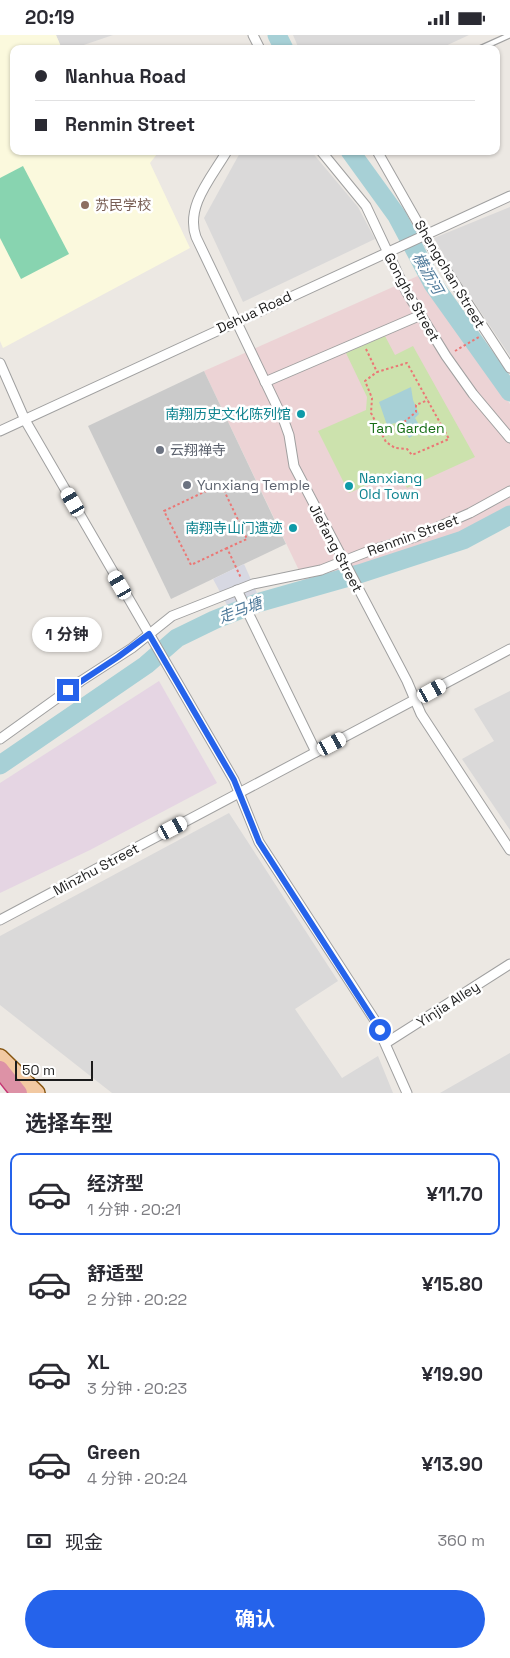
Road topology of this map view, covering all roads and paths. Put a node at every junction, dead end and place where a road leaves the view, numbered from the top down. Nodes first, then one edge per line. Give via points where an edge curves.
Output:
1 (510, 35) edge
2 (488, 45) edge
3 (225, 155) edge
4 (325, 155) edge
5 (379, 155) edge
6 (510, 196) edge
7 (426, 233) junction
8 (387, 251) junction
9 (421, 315) junction
10 (235, 321) junction
11 (485, 333) junction
12 (362, 340) junction
13 (459, 348) dead end
14 (0, 363) edge
15 (510, 368) edge
16 (377, 372) junction
17 (265, 382) junction
18 (428, 400) junction
19 (25, 420) junction
20 (0, 431) edge
21 (383, 435) junction
22 (510, 438) edge
23 (510, 491) edge
24 (227, 548) junction
25 (343, 561) junction
26 (241, 588) junction
27 (149, 634) junction
28 (510, 649) edge
29 (415, 700) junction
30 (0, 739) edge
31 (316, 753) junction
32 (240, 793) junction
33 (510, 850) edge
34 (0, 920) edge
35 (510, 964) edge
36 (386, 1043) junction
37 (0, 1057) edge
38 (0, 1069) edge
39 (20, 1093) edge
40 (37, 1093) edge
41 (407, 1093) edge

1 - 2 lane
3 - 10 street, Jiefang Street via 196,202 192,223
4 - 8 street, Gonghe Street via 366,206
5 - 7 street, Shengchan Street
6 - 7 street, Dehua Road
7 - 8 street, Dehua Road
7 - 11 street, Shengchan Street
8 - 9 street, Gonghe Street
8 - 10 street, Dehua Road
9 - 12 street
9 - 22 street, Gonghe Street via 463,381
10 - 17 street, Jiefang Street
10 - 19 street, Dehua Road
11 - 13 path
11 - 15 street, Shengchan Street
12 - 16 path
12 - 17 street
14 - 19 street
16 - 18 path via 407,363
16 - 21 path via 365,381 372,398 371,413
17 - 25 street, Jiefang Street via 287,429 294,466
18 - 21 path via 416,405 416,411 397,428
18 - 21 path via 449,439 412,455 407,449 386,442
19 - 20 street, Dehua Road
19 - 27 street
23 - 25 street, Renmin Street via 441,526
24 - 24 path via 247,539 221,484 164,511 190,565
24 - 26 path
25 - 26 street, Renmin Street
25 - 29 street, Jiefang Street
26 - 27 street, Renmin Street via 172,616
26 - 31 street via 241,599
27 - 30 street, Renmin Street
27 - 32 street
28 - 29 street, Minzhu Street
29 - 31 street, Minzhu Street
29 - 33 street, Jiefang Street
31 - 32 street, Minzhu Street
32 - 34 street, Minzhu Street
32 - 36 street via 259,842 367,1007
35 - 36 street, Yinjia Alley
36 - 41 street
37 - 40 main road
38 - 39 highway

